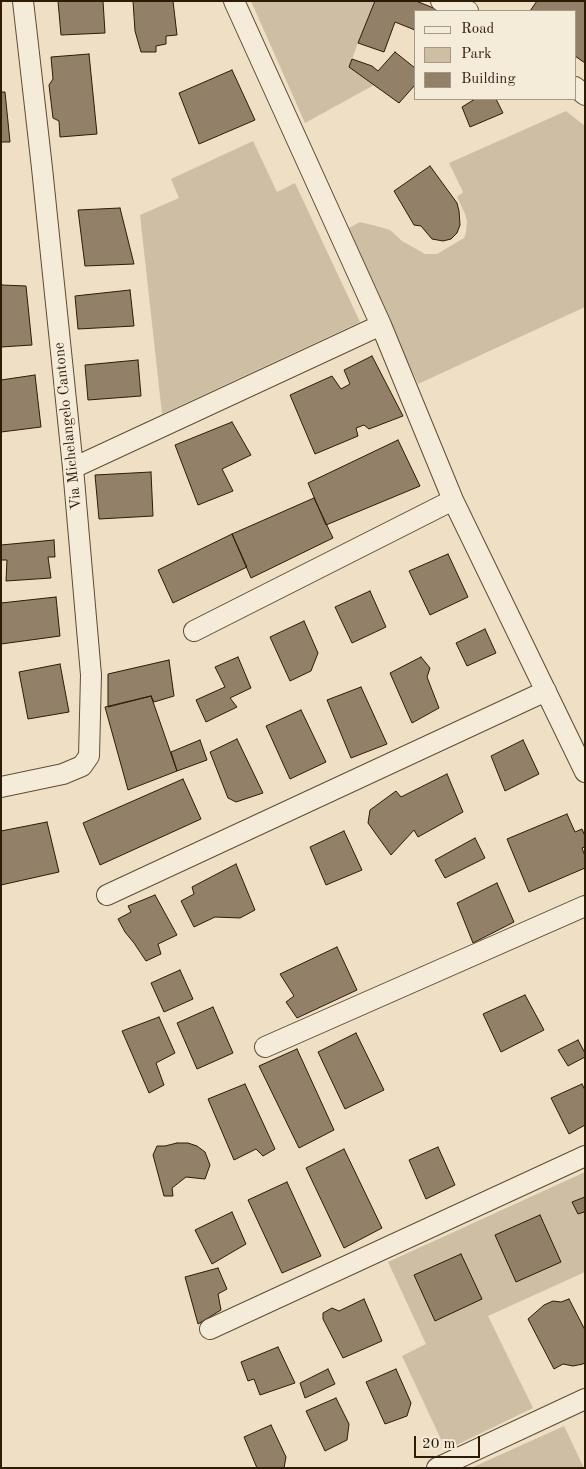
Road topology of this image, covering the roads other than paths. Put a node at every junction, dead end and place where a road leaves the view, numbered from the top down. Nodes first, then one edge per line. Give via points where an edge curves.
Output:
1 (23, 1) edge
2 (234, 1) edge
3 (441, 1) edge
4 (482, 1) edge
5 (466, 10) edge
6 (470, 10) edge
7 (381, 325) junction
8 (73, 468) junction
9 (453, 500) junction
10 (194, 631) dead end
11 (546, 691) junction
12 (585, 772) edge
13 (1, 787) edge
14 (107, 895) dead end
15 (585, 906) edge
16 (265, 1047) dead end
17 (585, 1156) edge
18 (210, 1329) dead end
19 (585, 1399) edge
20 (437, 1468) edge

1 - 8 street, Via Michelangelo Cantone
2 - 7 street
3 - 5 street
4 - 6 street
7 - 8 street
7 - 9 street
8 - 13 street, Via Michelangelo Cantone via 91,676 88,756 82,766 63,774
9 - 10 street
9 - 11 street
11 - 12 street
11 - 14 street
15 - 16 street
17 - 18 street
19 - 20 street

